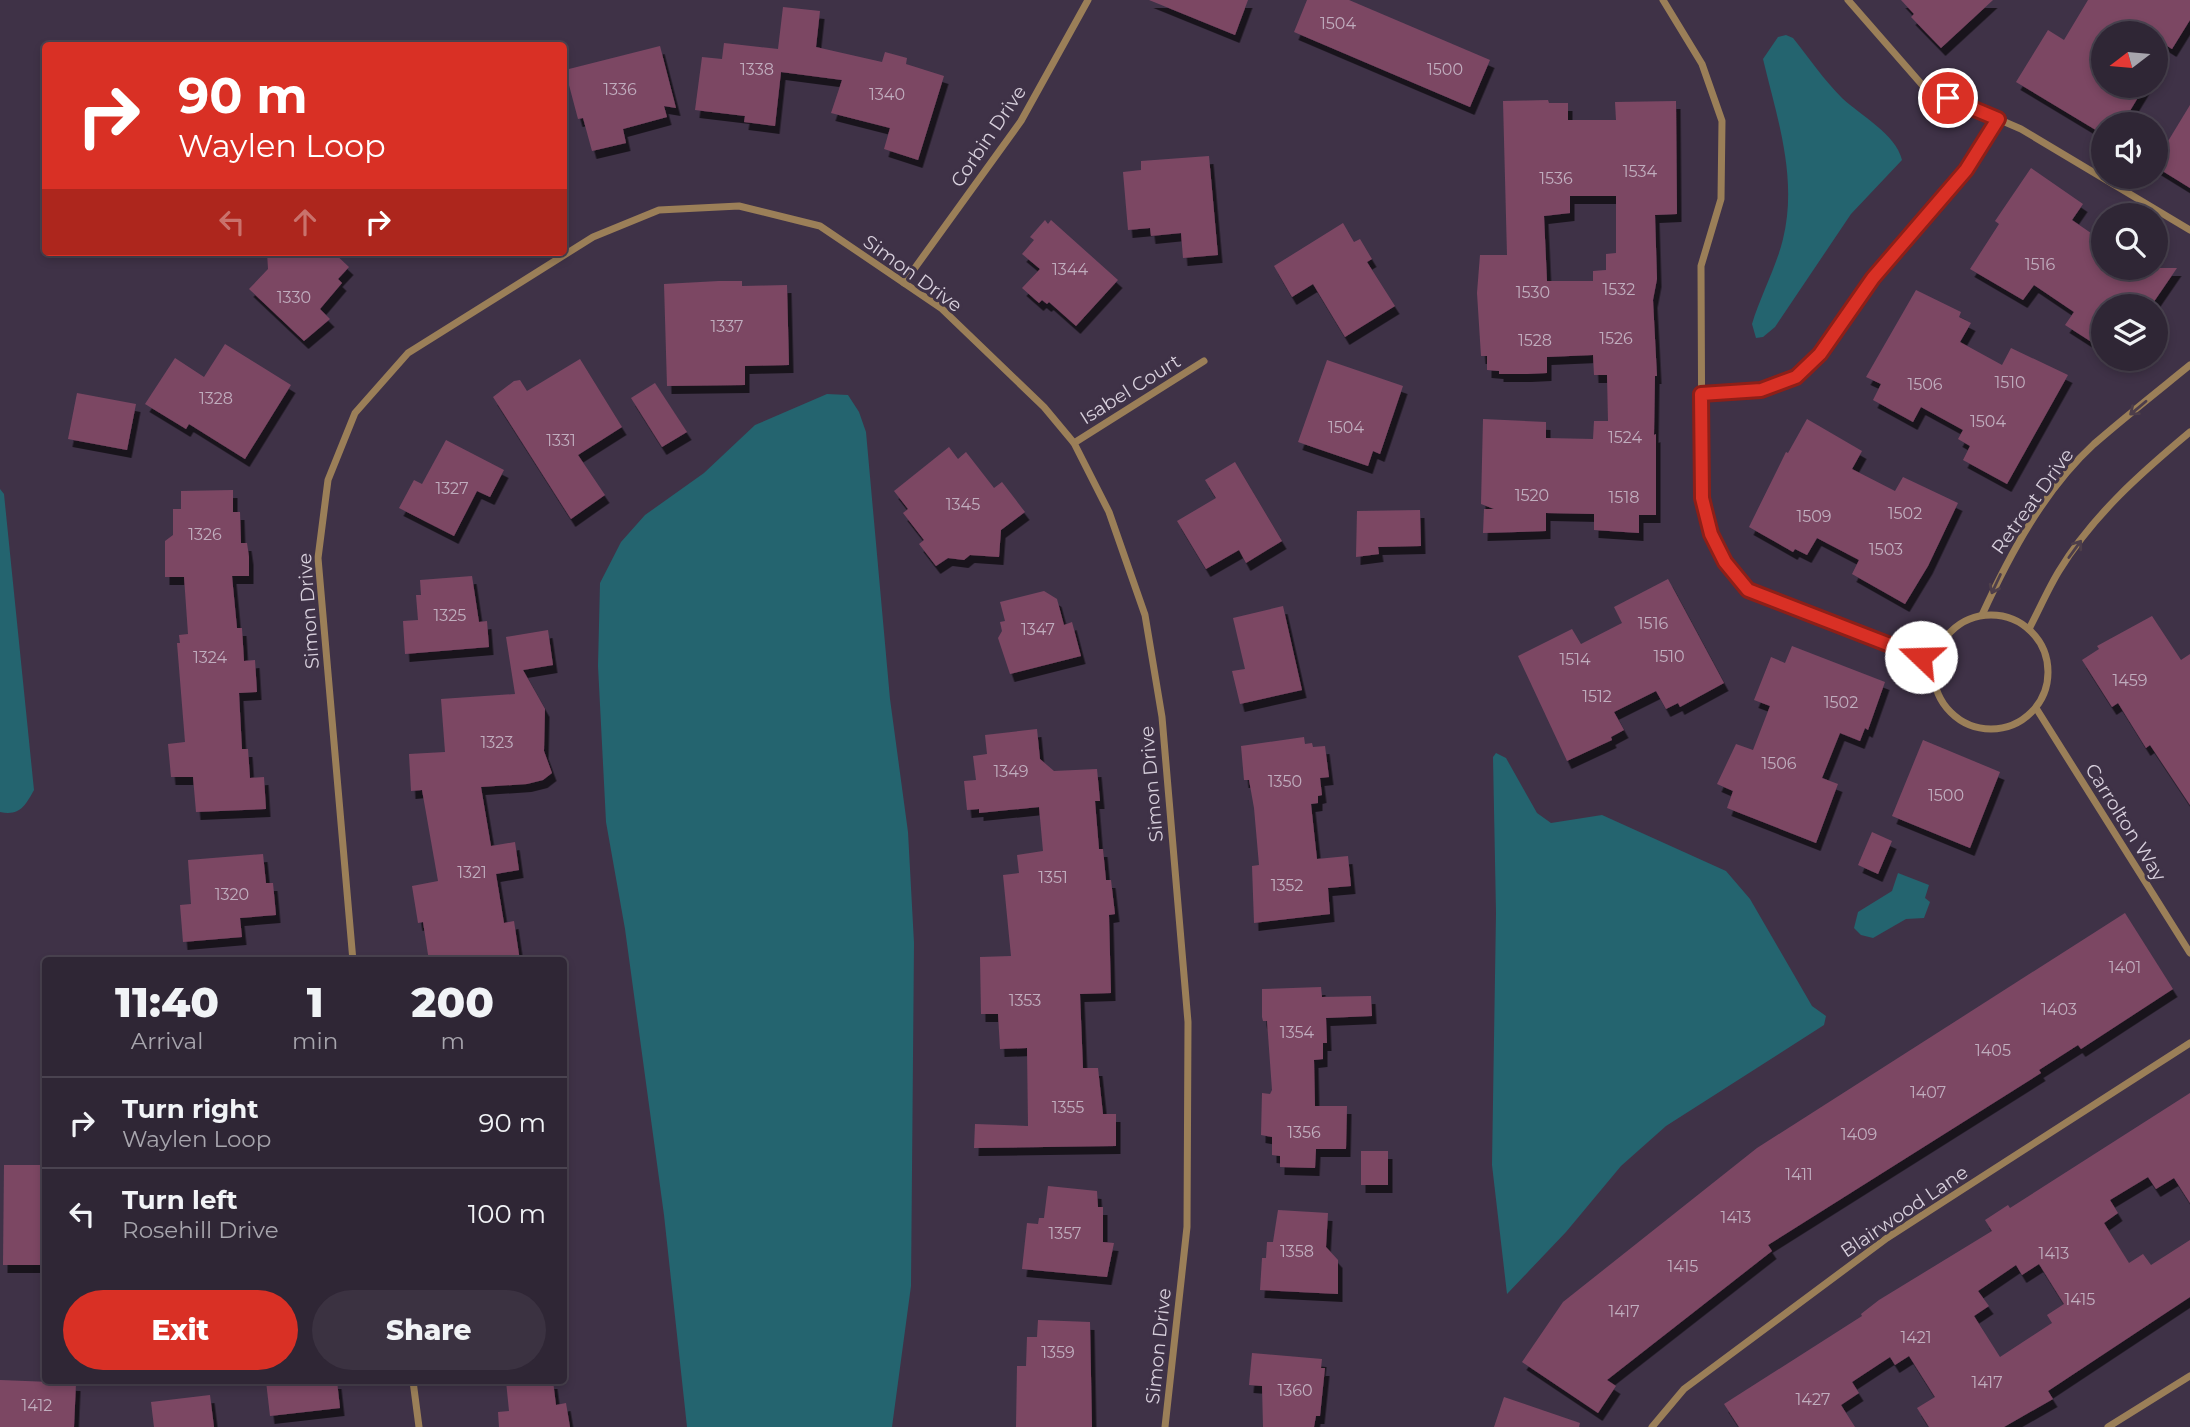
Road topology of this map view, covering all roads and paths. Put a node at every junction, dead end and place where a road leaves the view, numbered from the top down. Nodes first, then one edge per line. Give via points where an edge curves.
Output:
1 (1088, 0) edge
2 (1663, 0) edge
3 (1848, 0) edge
4 (1998, 119) junction
5 (2190, 230) edge
6 (567, 253) edge
7 (563, 256) edge
8 (904, 283) junction
9 (1204, 361) dead end
10 (2190, 365) edge
11 (1701, 394) junction
12 (2190, 432) edge
13 (1074, 443) junction
14 (1982, 615) junction
15 (2029, 629) junction
16 (1934, 662) junction
17 (2036, 708) junction
18 (2190, 953) edge
19 (353, 957) edge
20 (2190, 1043) edge
21 (2190, 1376) edge
22 (413, 1384) edge
23 (419, 1427) edge
24 (1165, 1427) edge
25 (1652, 1427) edge
26 (2108, 1427) edge

1 - 8 street, Corbin Drive via 1021,121
2 - 11 street via 1702,64 1721,121 1721,199 1701,267
3 - 4 street via 1924,87
4 - 5 street
4 - 11 street via 1966,170 1873,278 1820,354 1796,377 1761,390
6 - 8 street, Simon Drive via 593,237 659,210 738,206 820,226
7 - 19 street, Simon Drive via 408,353 355,412 328,480 318,558
8 - 13 street, Simon Drive via 941,308 1044,407
9 - 13 street, Isabel Court
10 -> 14 street, Retreat Drive via 2092,446 2008,557
11 - 16 street via 1702,498 1711,534 1725,562 1748,590
15 -> 12 street via 2059,570 2095,520
13 - 24 street, Simon Drive via 1109,512 1145,615 1161,717 1188,1022 1187,1227
14 - 15 street via 1998,615
14 - 16 street via 1950,631
15 - 17 street via 2040,642 2048,667 2045,692
16 - 17 street via 1940,699 1967,725 1985,730 2004,728
17 - 18 street, Carrolton Way
20 - 25 street, Blairwood Lane via 1887,1238 1685,1389
21 - 26 street
22 - 23 street

